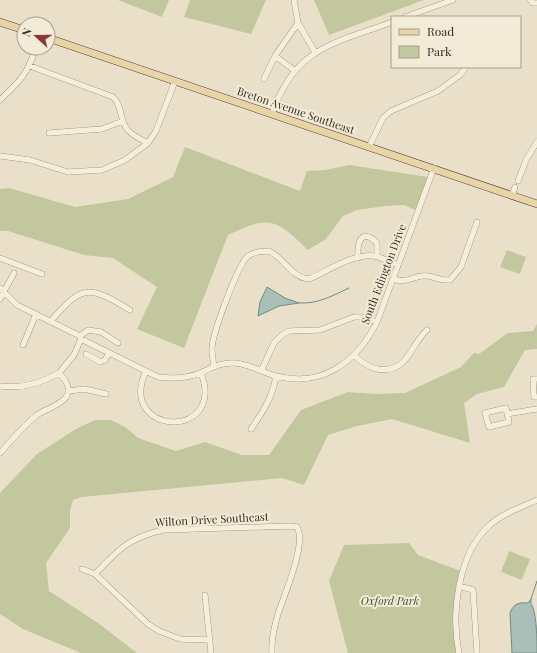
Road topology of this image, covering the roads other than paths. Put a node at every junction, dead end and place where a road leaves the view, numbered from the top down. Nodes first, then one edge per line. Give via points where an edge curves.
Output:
1 (294, 0) edge
2 (453, 0) edge
3 (530, 0) edge
4 (537, 3) edge
5 (408, 16) edge
6 (0, 22) edge
7 (391, 22) edge
8 (298, 23) junction
9 (16, 27) edge
10 (56, 41) edge
11 (315, 52) junction
12 (33, 56) edge
13 (275, 56) junction
14 (30, 66) junction
15 (465, 68) edge
16 (294, 70) junction
17 (264, 79) dead end
18 (175, 81) junction
19 (0, 100) edge
20 (272, 114) junction
21 (123, 121) junction
22 (49, 133) dead end
23 (537, 142) edge
24 (148, 143) junction
25 (369, 146) junction
26 (0, 156) edge
27 (434, 168) junction
28 (512, 196) junction
29 (537, 204) edge
30 (477, 222) dead end
31 (377, 257) junction
32 (0, 258) edge
33 (358, 258) junction
34 (398, 265) junction
35 (14, 272) dead end
36 (42, 274) dead end
37 (393, 279) junction
38 (2, 290) edge
39 (0, 299) edge
40 (130, 310) dead end
41 (36, 314) junction
42 (51, 321) junction
43 (377, 322) junction
44 (427, 330) dead end
45 (80, 338) junction
46 (118, 343) dead end
47 (23, 345) dead end
48 (109, 353) junction
49 (86, 354) dead end
50 (354, 356) junction
51 (213, 366) junction
52 (146, 371) junction
53 (261, 371) junction
54 (59, 373) junction
55 (201, 373) junction
56 (276, 376) junction
57 (537, 379) edge
58 (0, 386) edge
59 (68, 391) junction
60 (106, 394) dead end
61 (537, 397) edge
62 (537, 409) edge
63 (507, 414) junction
64 (251, 429) dead end
65 (0, 453) edge
66 (537, 500) edge
67 (82, 569) dead end
68 (95, 574) junction
69 (459, 586) junction
70 (204, 595) dead end
71 (209, 640) junction
72 (211, 653) edge
73 (272, 653) edge
74 (459, 653) edge
75 (478, 653) edge

1 - 8 street
2 - 5 street
3 - 4 street
6 - 9 main road
7 - 11 street
8 - 11 street
8 - 13 street
10 - 18 main road, Breton Avenue Southeast
11 - 16 street
12 - 14 street
13 - 16 street
13 - 17 street
14 - 19 street via 17,85
14 - 21 street via 112,97 119,105
15 - 25 street via 438,91 391,111 383,118
16 - 20 street via 283,87
18 - 20 main road, Breton Avenue Southeast
18 - 24 street via 156,131
20 - 25 main road, Breton Avenue Southeast
21 - 22 street via 102,129
21 - 24 street via 129,132
23 - 28 street via 526,160
24 - 26 street via 125,160 102,170 76,173 57,170 30,160
25 - 27 main road, Breton Avenue Southeast
27 - 28 main road, Breton Avenue Southeast
27 - 34 street, South Edington Drive
28 - 29 main road, Breton Avenue Southeast
30 - 37 street via 461,267 450,280 436,280 427,276 403,282
31 - 33 street
31 - 33 street via 377,243 369,236 365,236 358,246
31 - 34 street
32 - 36 street
33 - 51 street via 309,279 298,276 269,251 254,253 247,257 238,269 220,318 211,350
34 - 37 street, South Edington Drive
35 - 38 street
37 - 43 street, South Edington Drive
38 - 39 street
38 - 41 street, South Edington Drive via 18,305
40 - 42 street via 106,296 88,291 74,296
41 - 42 street, South Edington Drive
41 - 47 street
42 - 45 street, South Edington Drive
43 - 50 street, South Edington Drive
43 - 53 street via 354,317 320,330 289,331 282,334 274,343
44 - 50 street via 405,360 393,368 372,369
45 - 46 street via 88,330 95,330
45 - 48 street, South Edington Drive
45 - 54 street via 74,355
48 - 49 street via 100,362
48 - 52 street, South Edington Drive
50 - 56 street, South Edington Drive via 328,373 309,377
51 - 53 street, South Edington Drive via 235,363
51 - 55 street, South Edington Drive
52 - 55 street, South Edington Drive via 169,379
52 - 55 street via 140,387 144,407 152,416 165,422 176,423 188,420 199,412 202,406 206,391
53 - 56 street, South Edington Drive
54 - 58 street via 33,385
54 - 59 street via 67,384
56 - 64 street via 269,400
57 - 61 street via 533,379 534,397
59 - 60 street via 85,389
59 - 65 street via 65,398 38,414 22,428
62 - 63 street
63 - 63 street via 509,422 489,427 485,413 506,408
66 - 69 street via 491,523 480,535 466,562
67 - 68 street
68 - 71 street via 148,624 159,631 180,638
68 - 73 street, Wilton Drive Southeast via 120,548 145,534 163,530 290,526 297,528 297,556 278,613 271,642
69 - 74 street via 456,620
69 - 75 street via 473,590
70 - 71 street
71 - 72 street

